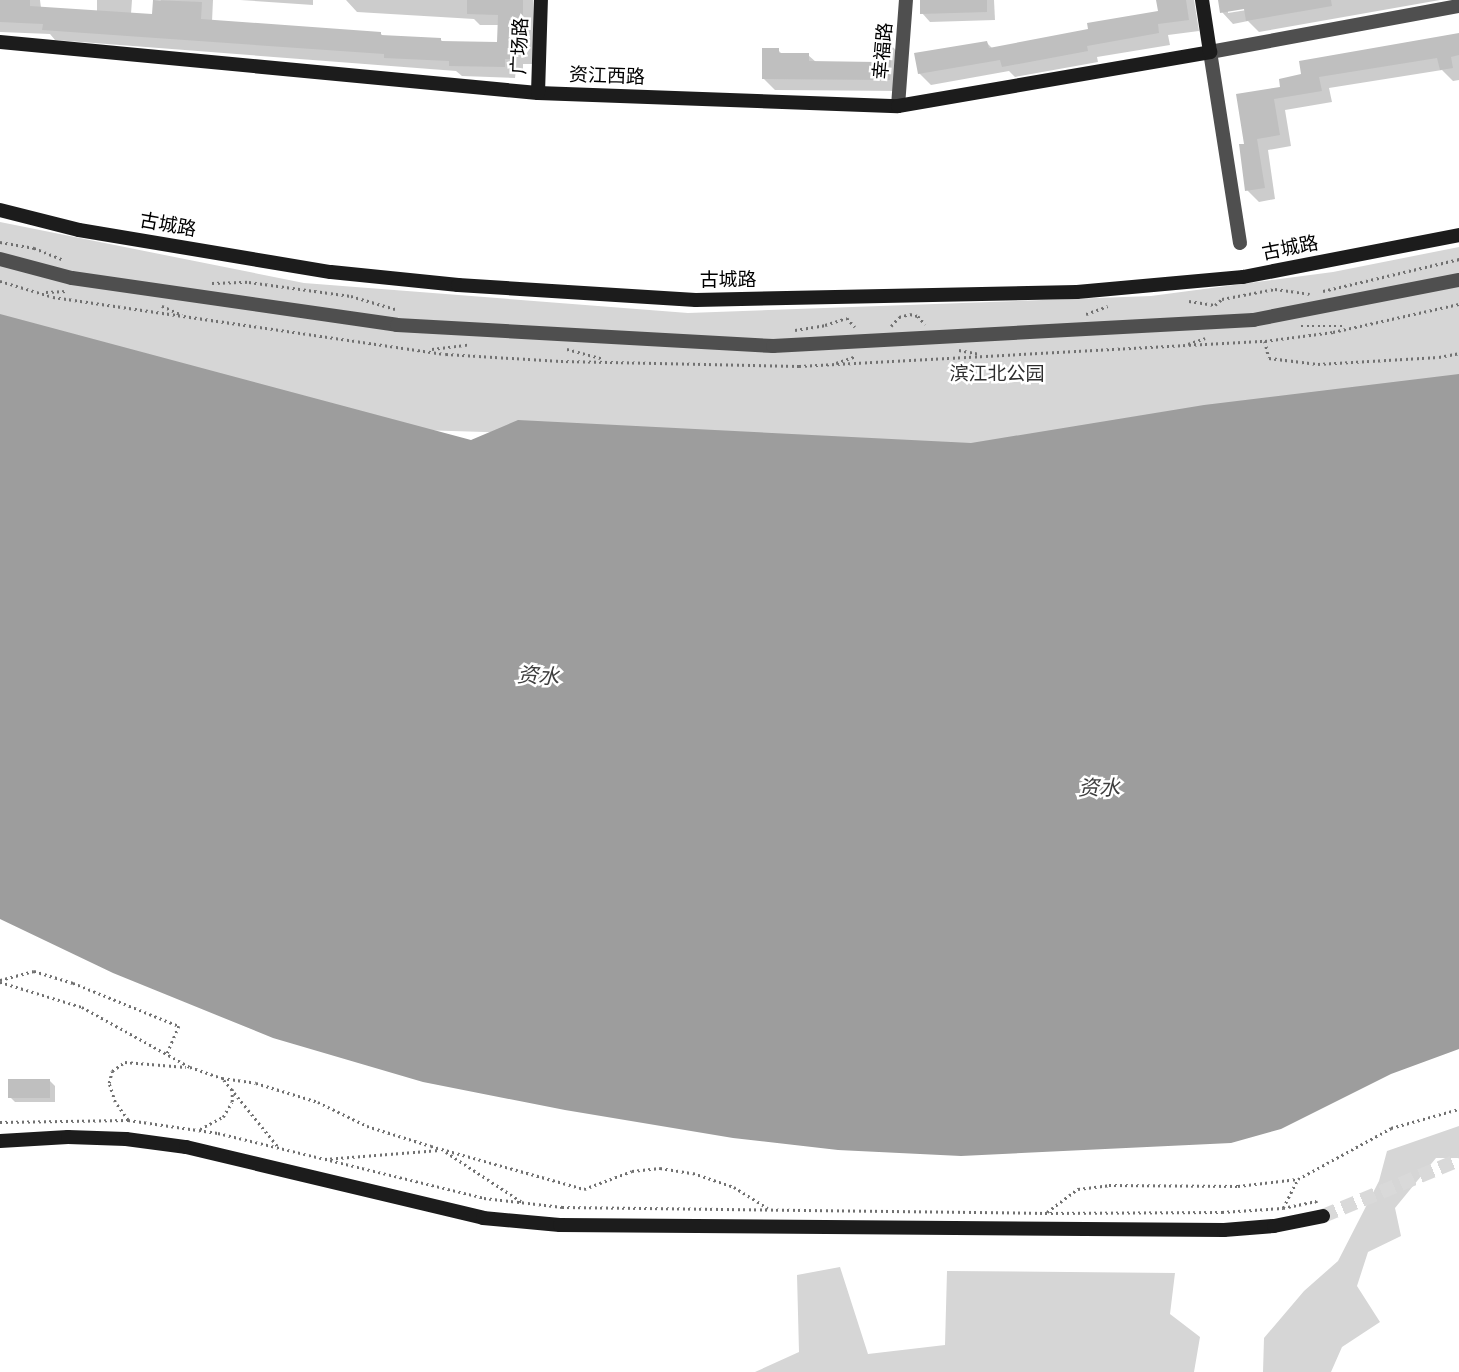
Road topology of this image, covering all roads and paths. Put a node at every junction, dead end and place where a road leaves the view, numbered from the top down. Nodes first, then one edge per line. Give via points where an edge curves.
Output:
1 (541, 0) edge
2 (906, 0) edge
3 (1202, 0) edge
4 (1459, 6) edge
5 (0, 42) edge
6 (1210, 52) junction
7 (538, 93) junction
8 (898, 106) junction
9 (0, 210) edge
10 (1459, 235) edge
11 (0, 242) edge
12 (1240, 243) dead end
13 (0, 259) edge
14 (1459, 259) edge
15 (66, 261) dead end
16 (1459, 280) edge
17 (212, 283) dead end
18 (1189, 300) dead end
19 (1108, 306) dead end
20 (402, 312) dead end
21 (1075, 319) dead end
22 (1297, 326) dead end
23 (1346, 326) dead end
24 (929, 329) dead end
25 (785, 331) dead end
26 (876, 341) junction
27 (1265, 341) dead end
28 (563, 348) dead end
29 (1459, 353) edge
30 (611, 360) dead end
31 (0, 981) edge
32 (167, 1055) junction
33 (190, 1067) junction
34 (222, 1078) junction
35 (232, 1089) junction
36 (1459, 1109) edge
37 (128, 1120) junction
38 (0, 1122) edge
39 (199, 1130) junction
40 (0, 1141) edge
41 (278, 1148) junction
42 (442, 1149) junction
43 (321, 1159) junction
44 (1298, 1179) junction
45 (525, 1204) junction
46 (1283, 1208) junction
47 (770, 1210) junction
48 (1045, 1213) junction
49 (1323, 1216) joint
50 (1274, 1226) junction
51 (1023, 1230) junction

1 - 7 street, 广场路
2 - 8 street, 幸福路
3 - 6 street
4 - 6 street
5 - 7 street, 资江西路
6 - 8 street, 资江西路
6 - 12 street
7 - 8 street, 资江西路
9 - 10 street, 古城路 via 79,230 331,272 696,300 1077,292 1243,277
11 - 15 path via 34,248
13 - 26 street via 72,278 397,326 773,346
14 - 18 path via 1311,294 1275,289 1222,299 1215,305
16 - 26 street via 1253,320
17 - 20 path via 249,282 351,296
19 - 21 path
22 - 23 path
24 - 26 path via 910,314 892,323
25 - 26 path via 847,318 858,333
27 - 29 path via 1269,358 1318,364
28 - 30 path
31 - 32 path via 82,1007
31 - 32 path via 34,971 179,1026
32 - 33 path
33 - 34 path
33 - 37 path via 125,1062 112,1071 109,1083 115,1102
34 - 35 path
34 - 42 path via 318,1102 367,1126
35 - 39 path via 232,1102 223,1117
35 - 41 path
36 - 44 path via 1391,1128
37 - 38 path
37 - 39 path
39 - 41 path
40 - 51 street via 68,1136 186,1147 483,1218 560,1225
41 - 43 path
42 - 43 path
42 - 45 path
42 - 47 path via 584,1189 632,1171 660,1168 692,1173 734,1187
43 - 45 path
44 - 46 path
44 - 48 path via 1238,1186 1078,1189
45 - 47 path
46 - 48 path
46 - 49 path via 1316,1201
46 - 50 path
47 - 48 path
48 - 51 path
49 - 50 street
50 - 51 street

